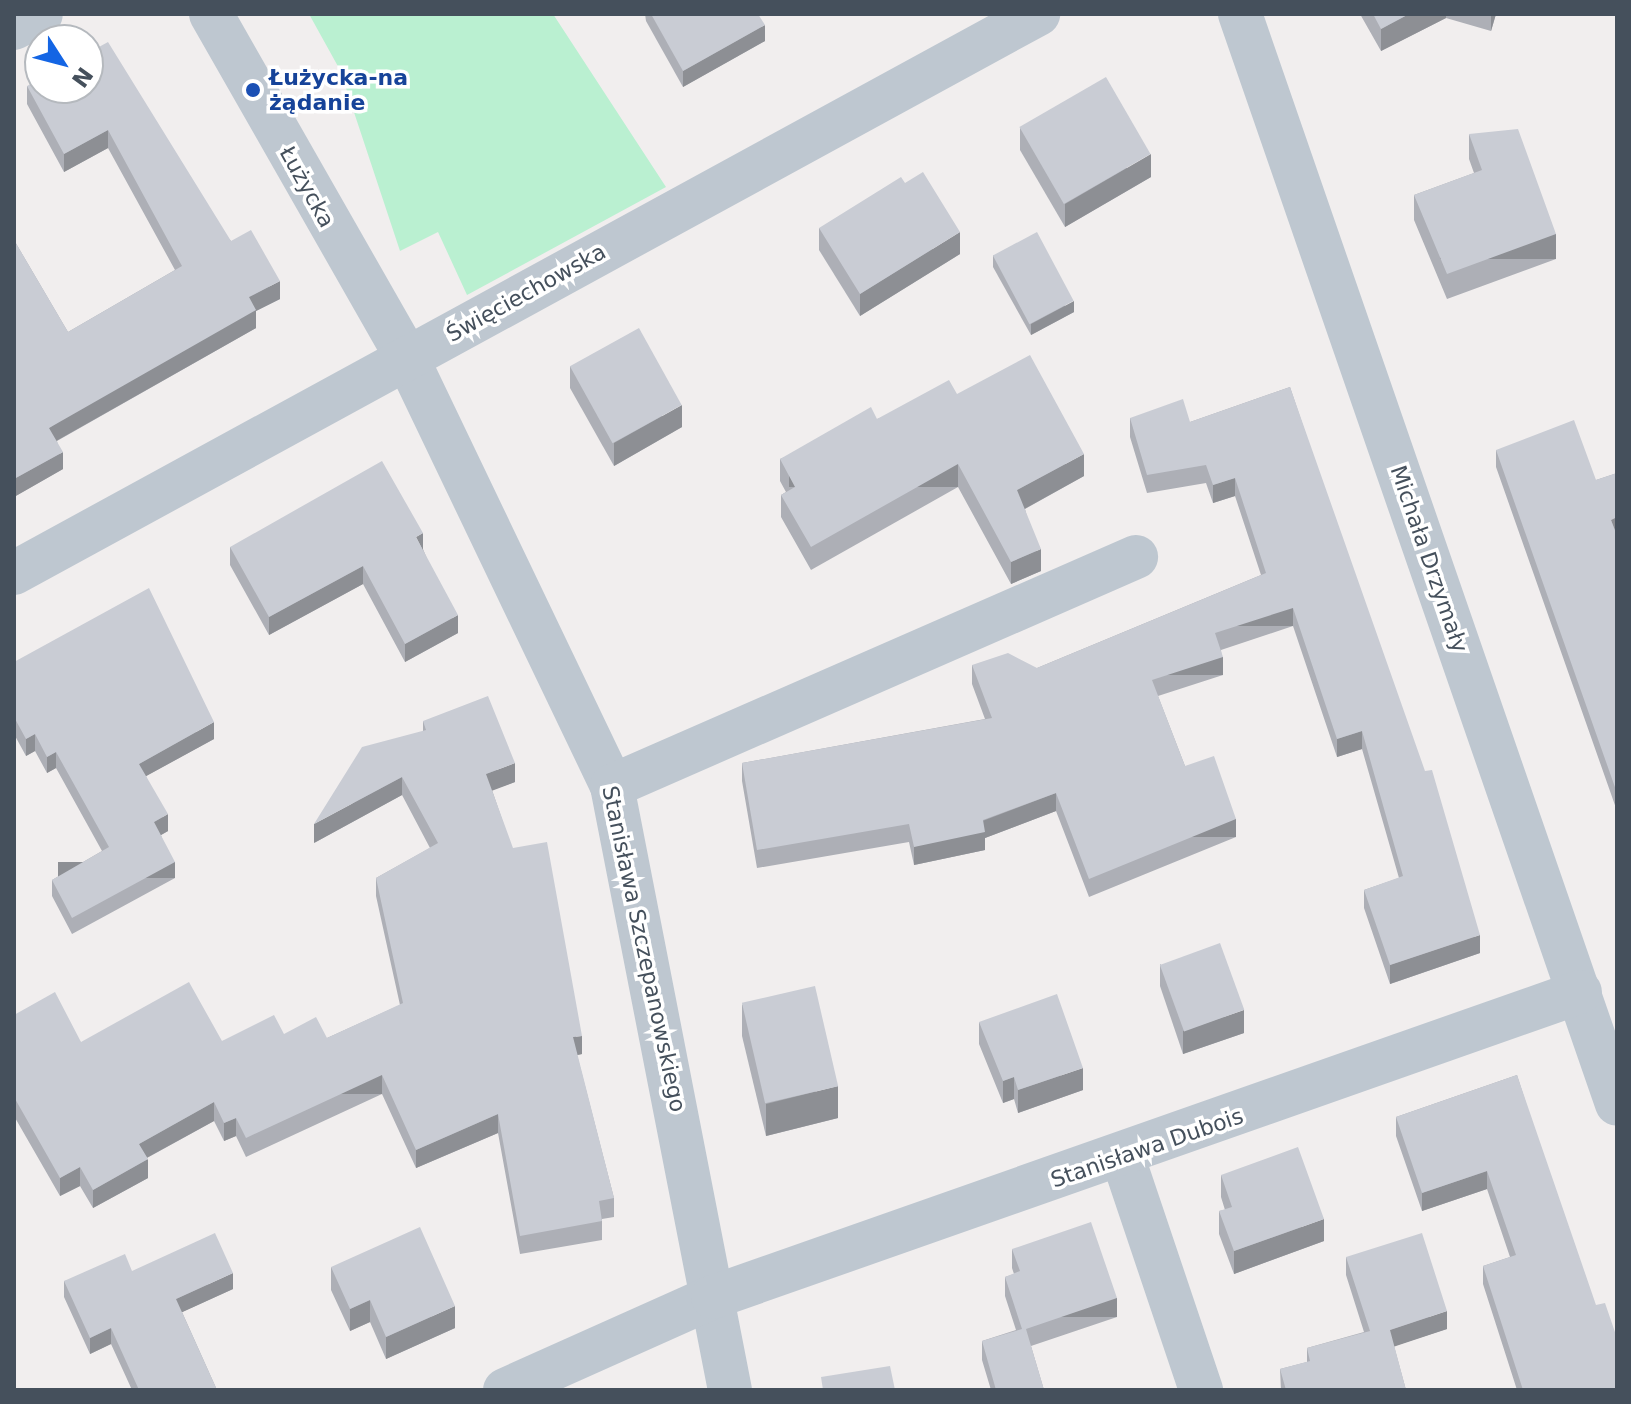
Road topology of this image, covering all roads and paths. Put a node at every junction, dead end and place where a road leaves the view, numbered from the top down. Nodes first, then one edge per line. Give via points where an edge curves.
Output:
1 (41, 14) edge
2 (211, 14) edge
3 (1038, 14) edge
4 (1240, 14) edge
5 (14, 28) edge
6 (407, 358) junction
7 (1136, 557) dead end
8 (14, 573) edge
9 (612, 786) junction
10 (1580, 992) junction
11 (1617, 1104) edge
12 (1123, 1158) junction
13 (713, 1297) junction
14 (505, 1390) edge
15 (730, 1390) edge
16 (1201, 1390) edge

1 - 5 street
2 - 6 street, Łużycka
3 - 6 street, Święciechowska
4 - 10 street, Michała Drzymały
6 - 8 street, Święciechowska
6 - 9 street, Stanisława Szczepanowskiego
7 - 9 street
9 - 13 street, Stanisława Szczepanowskiego
10 - 11 street, Michała Drzymały
10 - 12 street, Stanisława Dubois
12 - 13 street, Stanisława Dubois
12 - 16 street
13 - 14 street, Stanisława Dubois
13 - 15 street, Stanisława Szczepanowskiego

